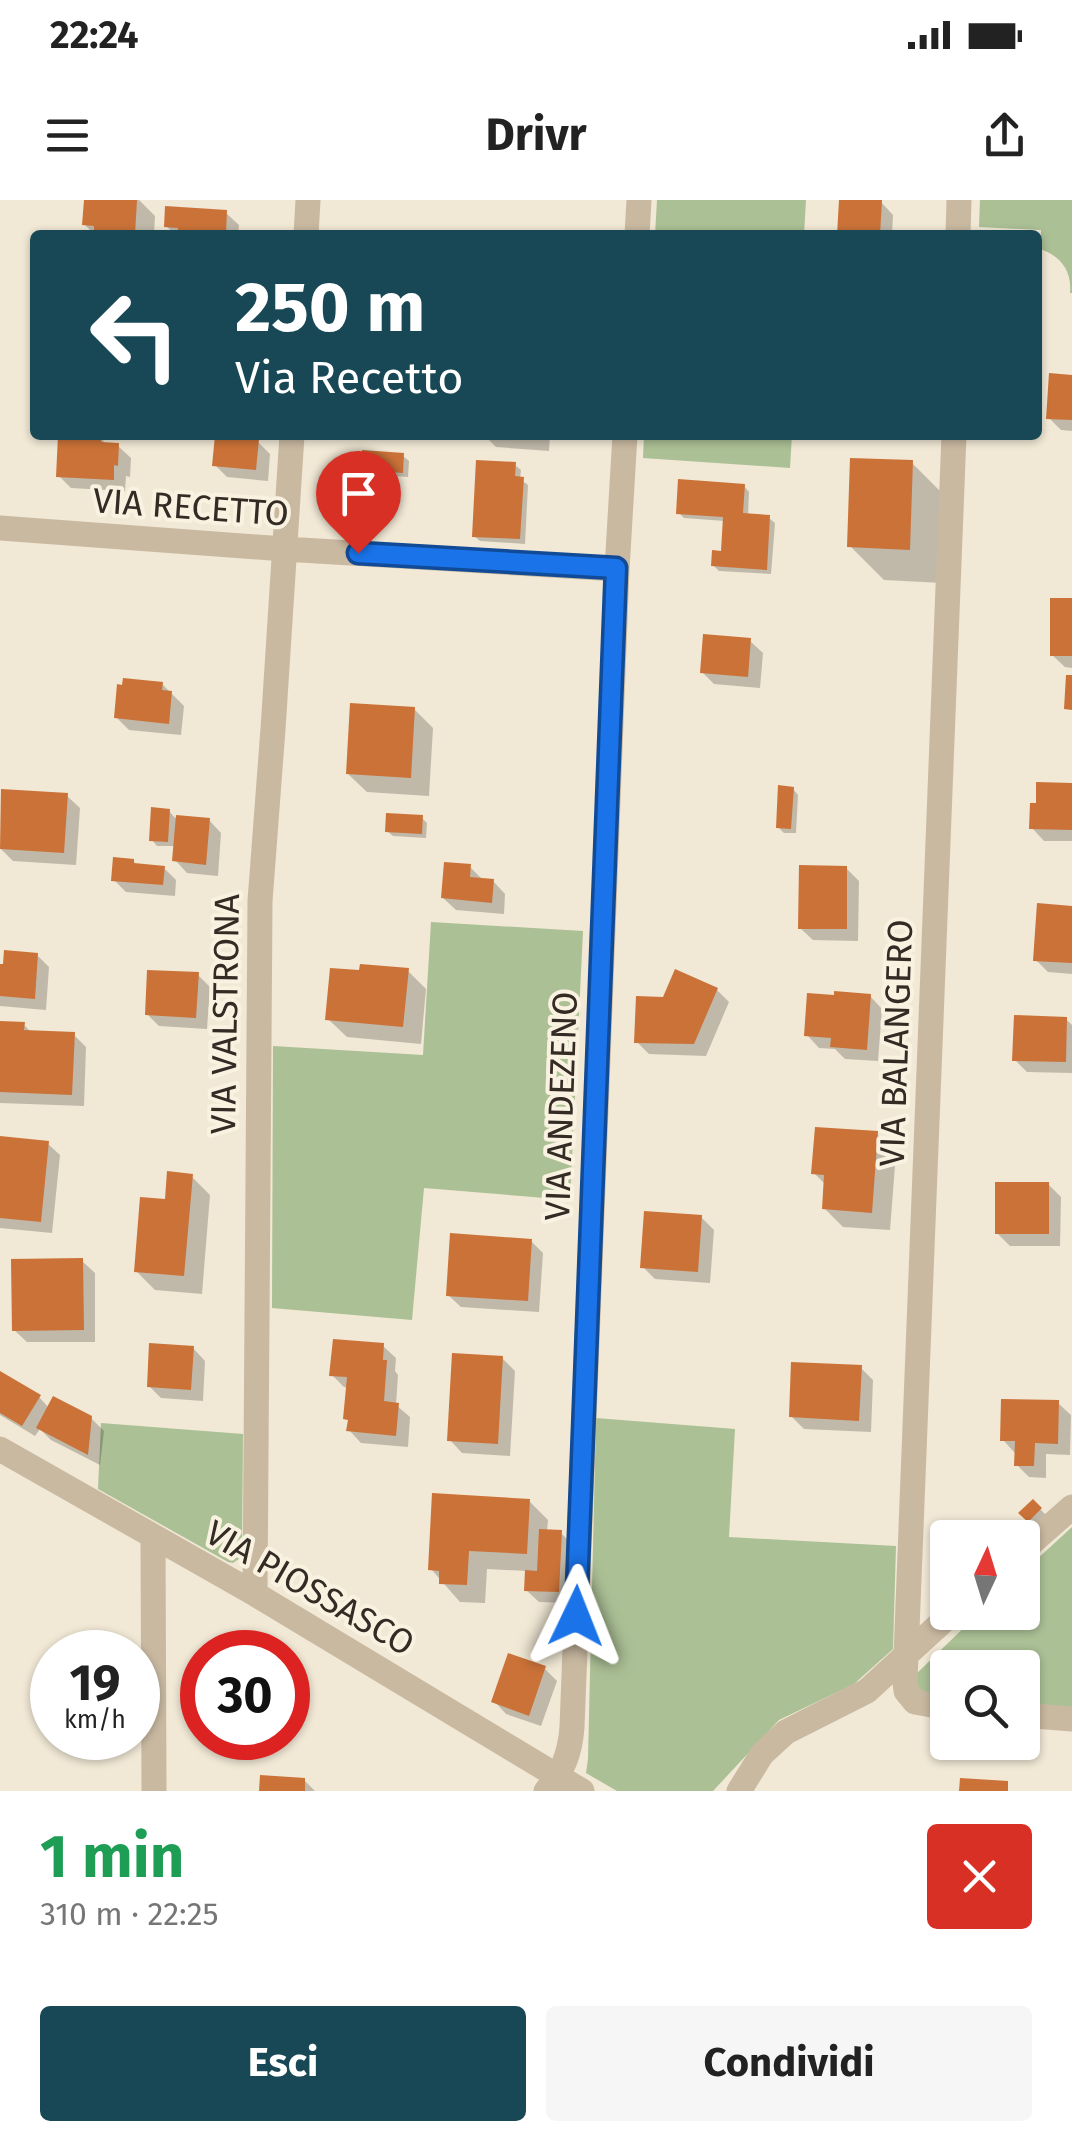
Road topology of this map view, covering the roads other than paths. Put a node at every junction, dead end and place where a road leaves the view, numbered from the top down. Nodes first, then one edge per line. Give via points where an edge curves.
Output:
1 (308, 200) edge
2 (639, 200) edge
3 (958, 200) edge
4 (306, 230) edge
5 (637, 230) edge
6 (958, 230) edge
7 (292, 440) edge
8 (625, 440) edge
9 (954, 440) edge
10 (0, 528) edge
11 (284, 549) junction
12 (616, 568) junction
13 (0, 1450) edge
14 (1072, 1507) edge
15 (1040, 1535) edge
16 (153, 1537) junction
17 (255, 1594) junction
18 (933, 1630) edge
19 (907, 1654) junction
20 (930, 1705) edge
21 (1040, 1716) edge
22 (1072, 1719) edge
23 (552, 1784) edge
24 (154, 1791) edge
25 (582, 1791) edge
26 (739, 1791) edge

1 - 4 street
2 - 5 street
3 - 6 street
7 - 11 street, VIA VALSTRONA
8 - 12 street, VIA ANDEZENO
9 - 19 street, VIA BALANGERO
10 - 11 street, VIA RECETTO
11 - 12 street, VIA RECETTO
11 - 17 street, VIA VALSTRONA via 260,901
12 - 23 street, VIA ANDEZENO via 572,1727 567,1760
13 - 16 street, VIA PIOSSASCO
14 - 15 street
16 - 17 street, VIA PIOSSASCO
16 - 24 street
17 - 23 street, VIA PIOSSASCO
18 - 19 street
19 - 20 street, VIA BALANGERO via 910,1696
19 - 26 street via 858,1697 786,1732 762,1754
21 - 22 street
23 - 25 street, VIA PIOSSASCO

